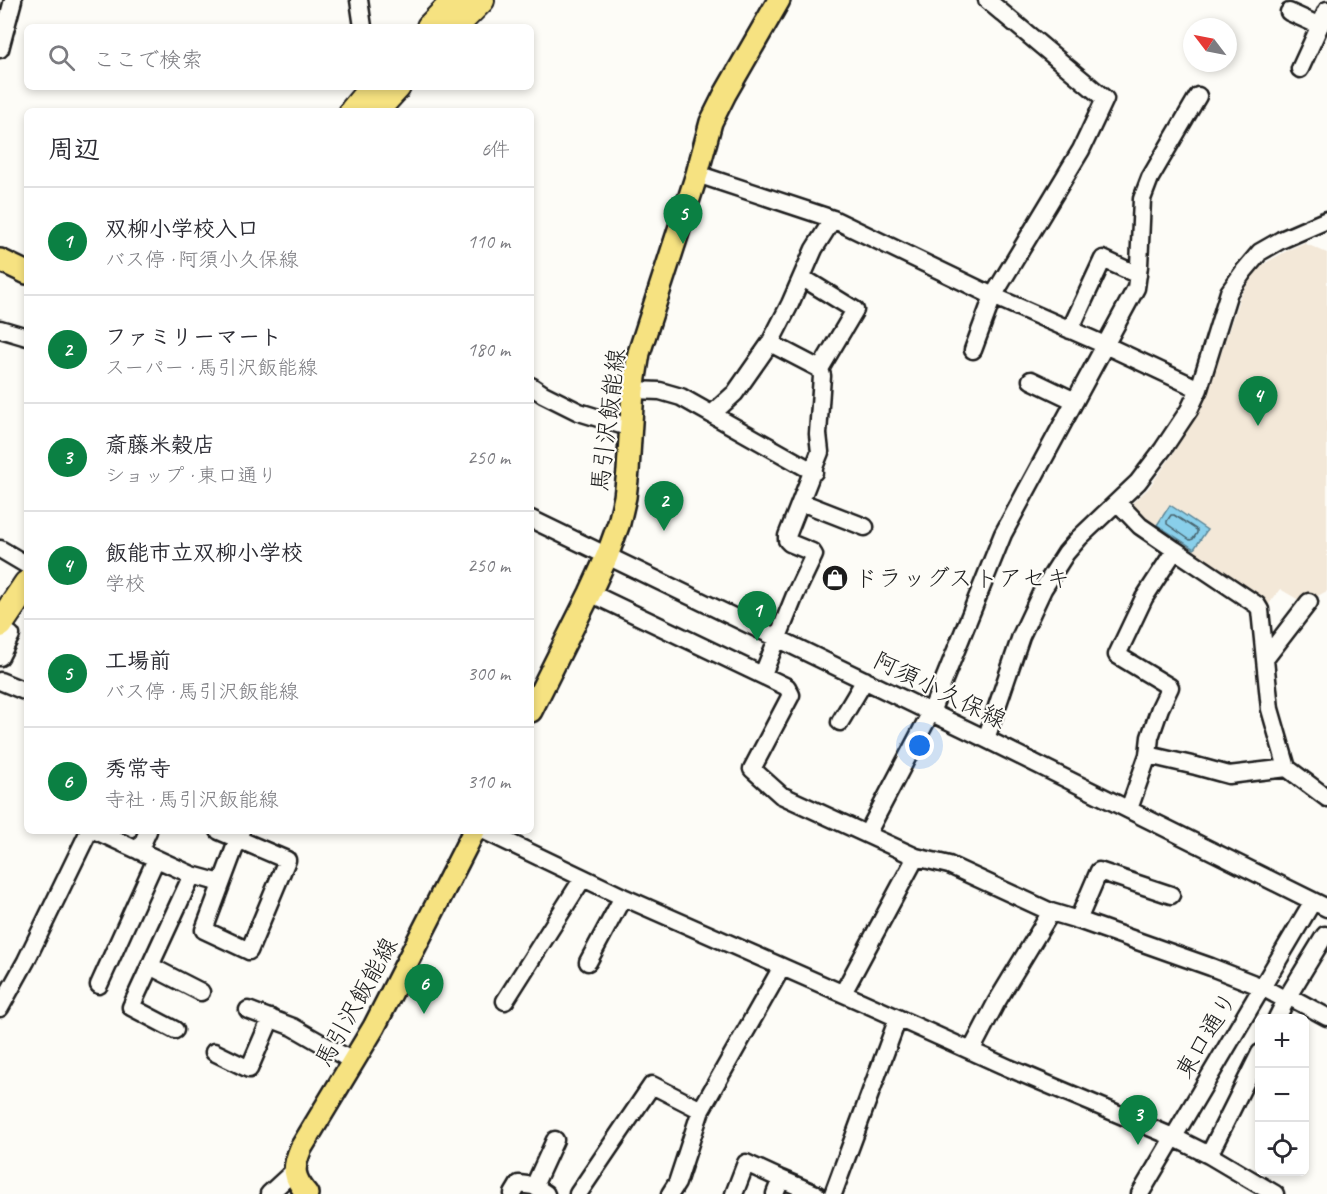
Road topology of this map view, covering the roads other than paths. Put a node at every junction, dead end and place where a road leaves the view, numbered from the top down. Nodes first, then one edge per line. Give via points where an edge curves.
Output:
1 (13, 0) edge
2 (359, 0) edge
3 (456, 0) edge
4 (481, 0) edge
5 (779, 0) edge
6 (987, 0) edge
7 (1327, 10) edge
8 (1289, 12) dead end
9 (363, 24) edge
10 (433, 24) edge
11 (457, 24) edge
12 (1320, 26) junction
13 (0, 49) edge
14 (1300, 69) dead end
15 (370, 90) edge
16 (394, 90) edge
17 (1198, 96) dead end
18 (356, 108) edge
19 (378, 108) edge
20 (697, 174) junction
21 (833, 219) junction
22 (1326, 222) edge
23 (0, 260) edge
24 (24, 272) edge
25 (1138, 275) junction
26 (803, 278) junction
27 (993, 297) junction
28 (0, 329) edge
29 (1070, 330) junction
30 (24, 337) edge
31 (770, 344) junction
32 (1105, 345) junction
33 (973, 350) dead end
34 (820, 369) junction
35 (1031, 380) dead end
36 (534, 388) edge
37 (1199, 389) junction
38 (633, 390) junction
39 (1075, 401) junction
40 (712, 414) junction
41 (631, 428) junction
42 (814, 471) junction
43 (801, 502) junction
44 (1117, 502) junction
45 (534, 520) edge
46 (865, 527) dead end
47 (0, 549) edge
48 (1175, 550) junction
49 (607, 556) junction
50 (24, 563) edge
51 (24, 589) edge
52 (590, 593) junction
53 (1309, 602) dead end
54 (0, 626) edge
55 (778, 638) junction
56 (0, 657) edge
57 (1265, 659) junction
58 (763, 675) junction
59 (865, 680) junction
60 (0, 681) edge
61 (24, 691) edge
62 (534, 705) edge
63 (931, 712) junction
64 (840, 722) dead end
65 (986, 739) junction
66 (1148, 755) junction
67 (1287, 768) junction
68 (1327, 798) edge
69 (1129, 809) junction
70 (88, 834) edge
71 (102, 834) edge
72 (146, 834) edge
73 (472, 834) edge
74 (491, 834) edge
75 (867, 834) junction
76 (240, 835) edge
77 (138, 851) junction
78 (916, 857) junction
79 (156, 859) junction
80 (192, 875) junction
81 (583, 878) junction
82 (220, 883) junction
83 (1171, 895) dead end
84 (623, 897) junction
85 (1320, 904) edge
86 (1051, 912) junction
87 (1078, 920) junction
88 (1325, 935) dead end
89 (1321, 954) edge
90 (588, 962) dead end
91 (150, 966) junction
92 (782, 967) junction
93 (99, 986) dead end
94 (1262, 987) junction
95 (201, 992) dead end
96 (843, 993) junction
97 (1287, 998) junction
98 (505, 1001) dead end
99 (0, 1008) edge
100 (248, 1010) dead end
101 (1279, 1014) edge
102 (1327, 1017) edge
103 (271, 1018) junction
104 (898, 1018) junction
105 (175, 1030) dead end
106 (971, 1051) junction
107 (214, 1052) dead end
108 (354, 1062) junction
109 (1255, 1063) edge
110 (700, 1110) junction
111 (1173, 1137) junction
112 (555, 1140) dead end
113 (1209, 1155) junction
114 (294, 1172) junction
115 (778, 1186) edge
116 (540, 1190) edge
117 (269, 1194) edge
118 (307, 1194) edge
119 (513, 1194) edge
120 (578, 1194) edge
121 (670, 1194) edge
122 (734, 1194) edge
123 (816, 1194) edge
124 (833, 1194) edge
125 (1140, 1194) edge
126 (1275, 1194) edge

1 - 13 street
2 - 9 street
3 - 10 highway
4 - 11 highway
5 - 20 main road, 馬引沢飯能線 via 711,122
6 - 27 street via 1106,99 1082,150
7 - 12 street
8 - 12 street
12 - 14 street
15 - 18 highway
16 - 19 highway
17 - 25 street via 1150,178 1142,199
20 - 21 street
20 - 38 main road, 馬引沢飯能線 via 639,352
21 - 26 street via 814,249
21 - 27 street
22 - 37 street via 1260,252 1244,271 1229,292
23 - 24 main road
25 - 29 street via 1103,259
25 - 32 street via 1136,288
26 - 31 street
26 - 34 street via 855,310
27 - 29 street
27 - 33 street
28 - 30 street
29 - 32 street
31 - 34 street
31 - 40 street via 735,393
32 - 37 street
32 - 39 street
34 - 42 street via 820,452
35 - 39 street
36 - 41 street via 579,412
37 - 44 street via 1157,457
38 - 40 street via 671,394
38 - 41 main road, 馬引沢飯能線
39 - 63 street via 1003,534
40 - 42 street
41 - 49 main road, 馬引沢飯能線 via 625,497
42 - 43 street
43 - 46 street
43 - 55 street via 787,540 814,555
44 - 48 street via 1140,526
44 - 65 street via 1072,545 1043,589 1021,636
45 - 49 street, 阿須小久保線
47 - 50 street
48 - 57 street via 1257,605
48 - 66 street via 1144,598 1117,655 1170,687 1150,737
49 - 52 main road, 馬引沢飯能線
49 - 55 street, 阿須小久保線
51 - 54 highway
52 - 58 street
52 - 62 main road, 馬引沢飯能線
53 - 57 street
54 - 56 street via 11,635
55 - 58 street
55 - 59 street, 阿須小久保線
57 - 67 street via 1270,709
58 - 75 street via 788,687 790,695 752,769 781,795
59 - 63 street, 阿須小久保線
59 - 64 street
60 - 61 street
63 - 65 street, 阿須小久保線
63 - 75 street
65 - 69 street, 阿須小久保線
66 - 67 street via 1229,776
66 - 69 street
67 - 68 street
69 - 85 street, 阿須小久保線
70 - 99 street
71 - 77 street
72 - 77 street
73 - 108 main road, 馬引沢飯能線
74 - 81 street
75 - 78 street
76 - 82 street
76 - 82 street via 286,860 249,951 204,930
77 - 79 street
78 - 86 street via 949,865
78 - 96 street
79 - 80 street
79 - 93 street
80 - 82 street
80 - 91 street
81 - 84 street
81 - 98 street
83 - 87 street via 1099,871
84 - 90 street
84 - 92 street
85 - 94 street, 東口通り
86 - 87 street
86 - 106 street
87 - 94 street
88 - 89 street
89 - 97 street
91 - 95 street
91 - 105 street via 131,1007
92 - 96 street
92 - 110 street
94 - 97 street
94 - 111 street, 東口通り
96 - 104 street
97 - 101 street
97 - 102 street
100 - 103 street
103 - 107 street via 249,1069
103 - 108 street
104 - 106 street
104 - 124 street
106 - 111 street
108 - 114 main road, 馬引沢飯能線 via 301,1148
109 - 113 street
110 - 120 street via 652,1085
110 - 121 street
111 - 113 street
111 - 125 street, 東口通り
112 - 116 street
113 - 126 street
114 - 117 street
114 - 118 main road
115 - 122 street via 746,1163
115 - 123 street
116 - 119 street via 519,1184

